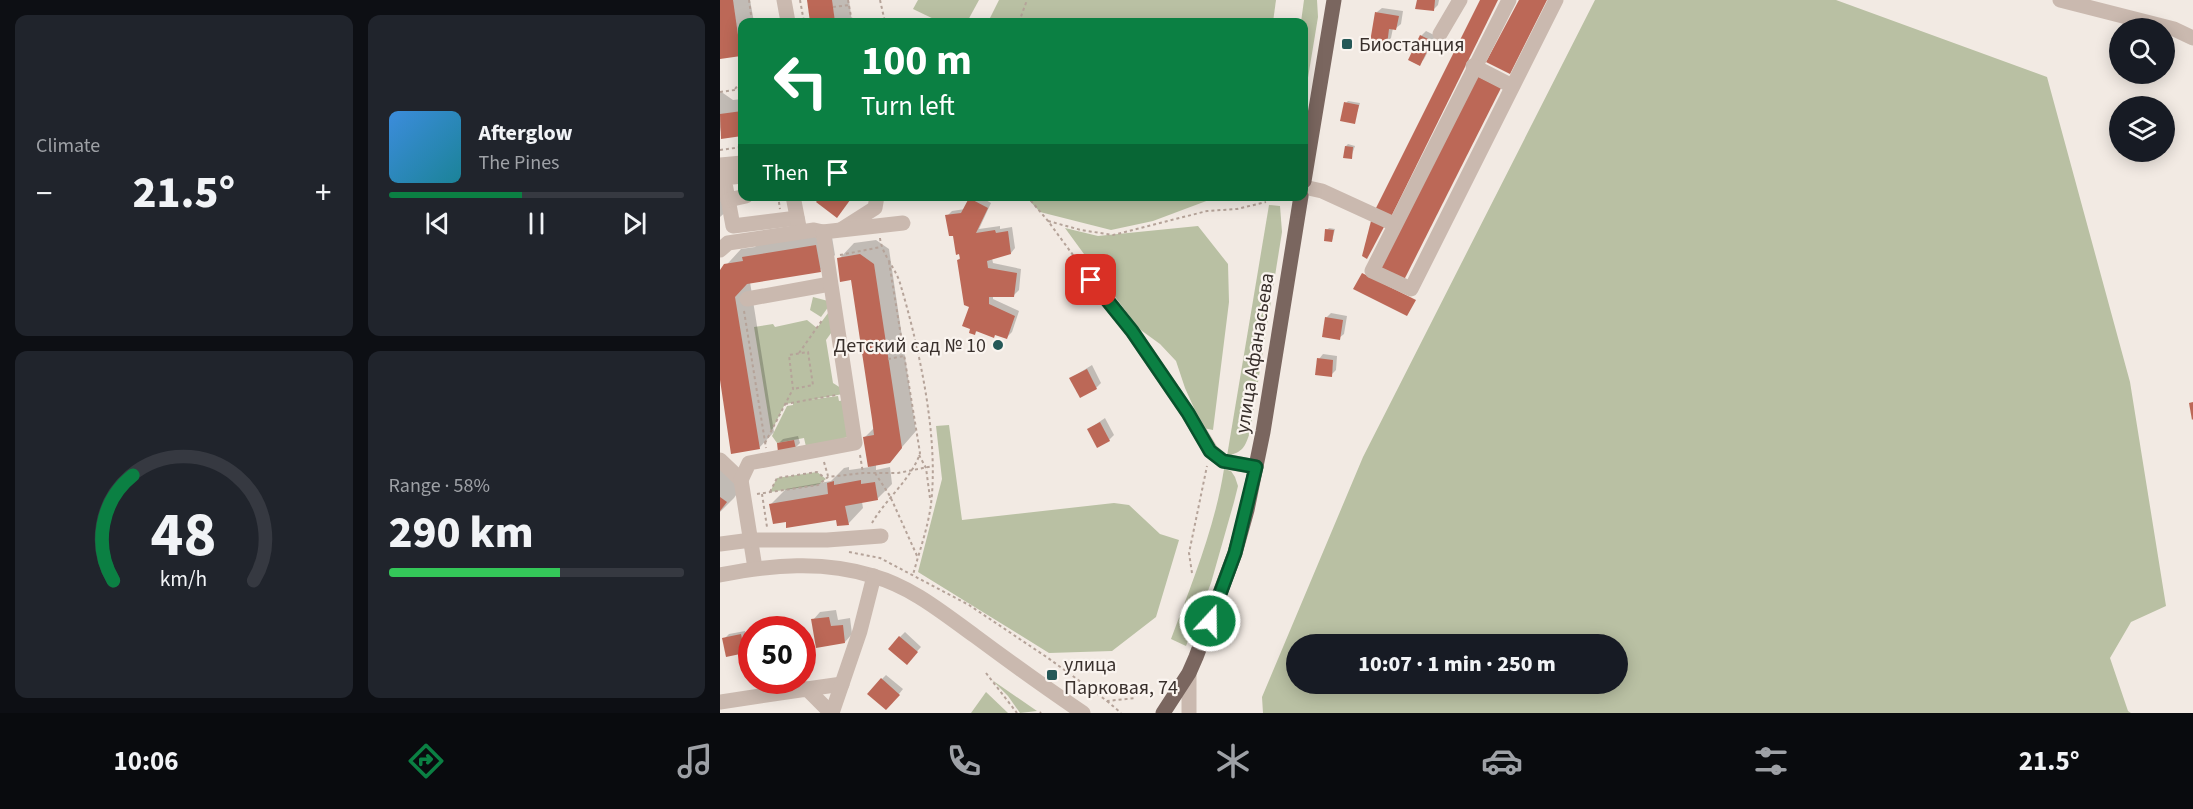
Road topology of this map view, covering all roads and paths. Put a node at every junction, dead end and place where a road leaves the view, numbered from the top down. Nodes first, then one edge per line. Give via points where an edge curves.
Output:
1 (749, 0) edge
2 (784, 0) edge
3 (800, 0) edge
4 (848, 0) edge
5 (880, 0) edge
6 (1027, 0) edge
7 (1334, 0) edge
8 (1460, 0) edge
9 (1509, 0) edge
10 (1557, 0) edge
11 (2060, 0) edge
12 (849, 5) junction
13 (833, 7) dead end
14 (751, 18) edge
15 (787, 18) edge
16 (803, 18) edge
17 (851, 18) edge
18 (884, 18) edge
19 (1020, 18) edge
20 (1440, 34) dead end
21 (2193, 38) edge
22 (1473, 66) junction
23 (738, 85) edge
24 (1512, 86) junction
25 (734, 90) junction
26 (738, 90) edge
27 (720, 92) edge
28 (738, 148) edge
29 (720, 150) edge
30 (1308, 158) edge
31 (738, 163) edge
32 (720, 165) edge
33 (738, 176) edge
34 (1308, 188) edge
35 (738, 198) edge
36 (728, 200) junction
37 (794, 201) edge
38 (877, 201) edge
39 (1031, 201) edge
40 (1300, 201) edge
41 (1266, 202) dead end
42 (1048, 221) junction
43 (903, 223) dead end
44 (1394, 224) junction
45 (798, 226) junction
46 (878, 226) junction
47 (842, 230) junction
48 (823, 232) junction
49 (881, 247) junction
50 (720, 250) edge
51 (831, 256) dead end
52 (889, 262) junction
53 (1091, 280) joint
54 (831, 284) junction
55 (747, 299) joint
56 (834, 304) junction
57 (799, 353) junction
58 (904, 356) junction
59 (888, 359) dead end
60 (794, 389) junction
61 (848, 393) junction
62 (786, 404) junction
63 (765, 442) junction
64 (822, 450) junction
65 (1210, 451) junction
66 (919, 454) junction
67 (720, 460) edge
68 (768, 460) junction
69 (933, 466) junction
70 (1256, 467) junction
71 (926, 468) junction
72 (910, 471) junction
73 (875, 473) junction
74 (827, 478) junction
75 (741, 480) junction
76 (770, 492) junction
77 (762, 493) junction
78 (756, 494) dead end
79 (890, 496) junction
80 (931, 505) junction
81 (874, 533) joint
82 (768, 539) junction
83 (751, 540) junction
84 (720, 544) edge
85 (918, 558) junction
86 (755, 568) junction
87 (1192, 573) dead end
88 (720, 575) edge
89 (913, 575) dead end
90 (874, 576) junction
91 (1048, 658) dead end
92 (986, 673) dead end
93 (1189, 673) junction
94 (842, 684) junction
95 (816, 688) edge
96 (782, 694) edge
97 (812, 694) edge
98 (1137, 698) dead end
99 (1107, 701) junction
100 (727, 705) edge
101 (832, 713) edge
102 (1017, 713) edge
103 (1083, 713) edge
104 (1121, 713) edge
105 (1163, 713) edge
106 (1189, 713) edge

1 - 14 path
2 - 15 street
3 - 16 path
4 - 12 path
5 - 18 path
6 - 19 path
7 - 30 main road
8 - 20 street
9 - 22 street
10 - 24 street
11 - 21 street via 2166,27
12 - 13 path
12 - 17 path
22 - 24 street
22 - 44 street
23 - 25 path
24 - 44 street via 1411,289 1372,271
25 - 26 path
25 - 27 path
28 - 29 path
31 - 32 street
33 - 36 street via 724,178
34 - 44 street
35 - 36 street
36 - 45 street via 733,226
37 - 45 street
38 - 47 street via 875,208
39 - 42 path
40 - 70 main road, улица Афанасьева
41 - 42 path via 1207,211 1113,235
42 - 53 path
43 - 46 street
45 - 48 street
45 - 50 street via 728,243
46 - 47 street
46 - 49 path
47 - 48 street
48 - 54 street
49 - 51 path
49 - 52 path
52 - 58 path
52 - 69 path via 899,280 916,349 932,428
53 - 65 street via 1132,331
54 - 55 street
54 - 56 street
55 - 63 path via 742,300
56 - 57 path
56 - 61 street
57 - 60 path via 789,355
57 - 60 path via 808,351 813,385
58 - 59 path
58 - 66 path
60 - 62 path
61 - 62 path
61 - 64 street via 855,443
62 - 63 path
63 - 68 path
64 - 68 street
64 - 74 path
65 - 70 street via 1223,461
65 - 87 path via 1189,553
66 - 71 path
66 - 72 path
67 - 75 street
68 - 75 street via 749,463
69 - 71 path
69 - 80 path
70 - 93 main road, улица Афанасьева via 1235,553
71 - 72 path
71 - 80 path
72 - 73 path
72 - 79 path
73 - 74 path
73 - 79 path
74 - 76 path via 818,485
74 - 76 path via 817,471 777,478
75 - 83 street
76 - 77 path
77 - 78 path
77 - 82 path
79 - 81 path
79 - 85 path
80 - 85 path
81 - 82 street via 827,540
82 - 83 street
83 - 84 street
83 - 86 street
85 - 89 path
86 - 88 street
86 - 90 street via 809,564
90 - 94 street
90 - 103 street via 916,594
91 - 99 path
92 - 102 path
93 - 105 main road, улица Афанасьева
93 - 106 street
94 - 95 street
94 - 101 street
96 - 100 street
97 - 101 street
98 - 99 path
99 - 104 path

